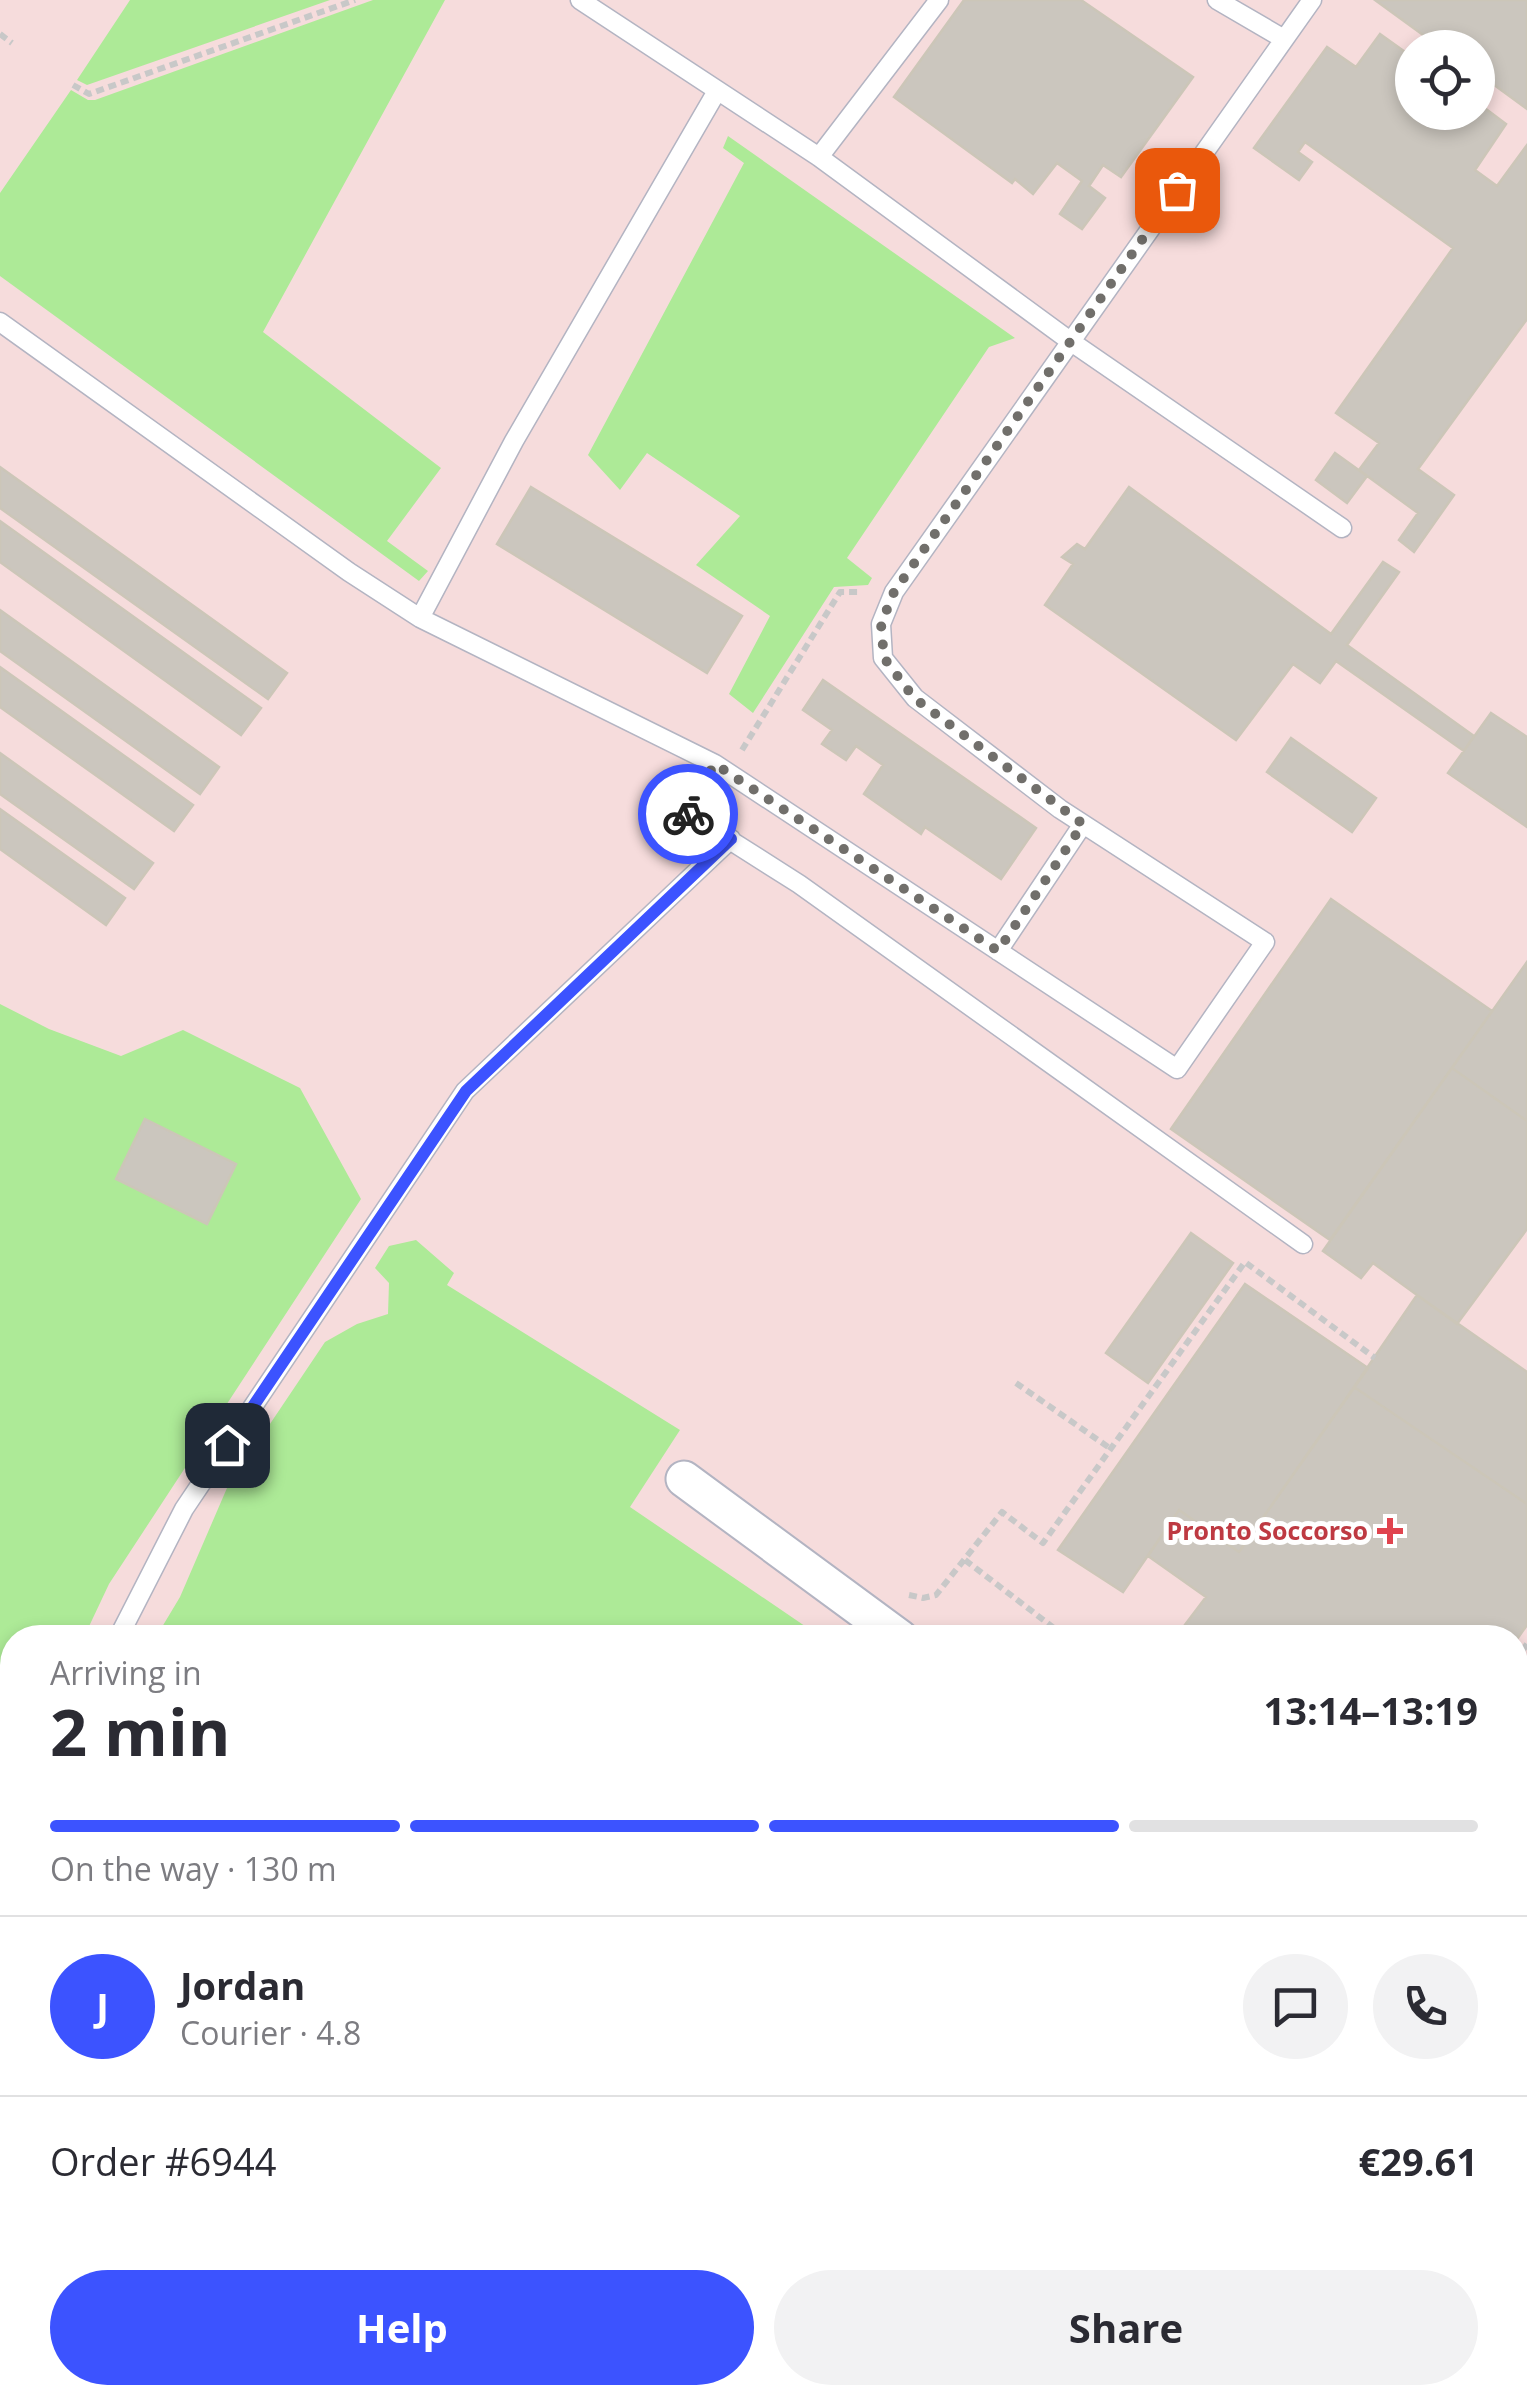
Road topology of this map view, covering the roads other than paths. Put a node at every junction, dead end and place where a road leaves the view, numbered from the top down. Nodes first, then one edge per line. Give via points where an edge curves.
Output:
1 (580, 0) edge
2 (939, 0) edge
3 (1217, 0) edge
4 (1312, 0) edge
5 (1284, 39) junction
6 (717, 91) junction
7 (818, 157) junction
8 (0, 322) edge
9 (1070, 341) junction
10 (1342, 528) dead end
11 (420, 618) junction
12 (721, 769) junction
13 (1083, 824) junction
14 (731, 839) junction
15 (998, 951) junction
16 (1303, 1244) dead end
17 (684, 1479) dead end
18 (125, 1625) edge
19 (882, 1625) edge

1 - 6 lane
2 - 7 lane
3 - 5 lane
4 - 5 lane
5 - 9 lane
6 - 7 lane
6 - 11 lane via 514,440
7 - 9 lane
8 - 11 lane
9 - 10 lane
9 - 13 lane via 894,592 881,624 884,658 914,698
11 - 12 lane
12 - 14 lane via 684,812
12 - 15 lane
13 - 15 lane
13 - 15 lane via 1264,942 1177,1069
14 - 16 lane
14 - 18 lane via 466,1091 184,1509
17 - 19 street

